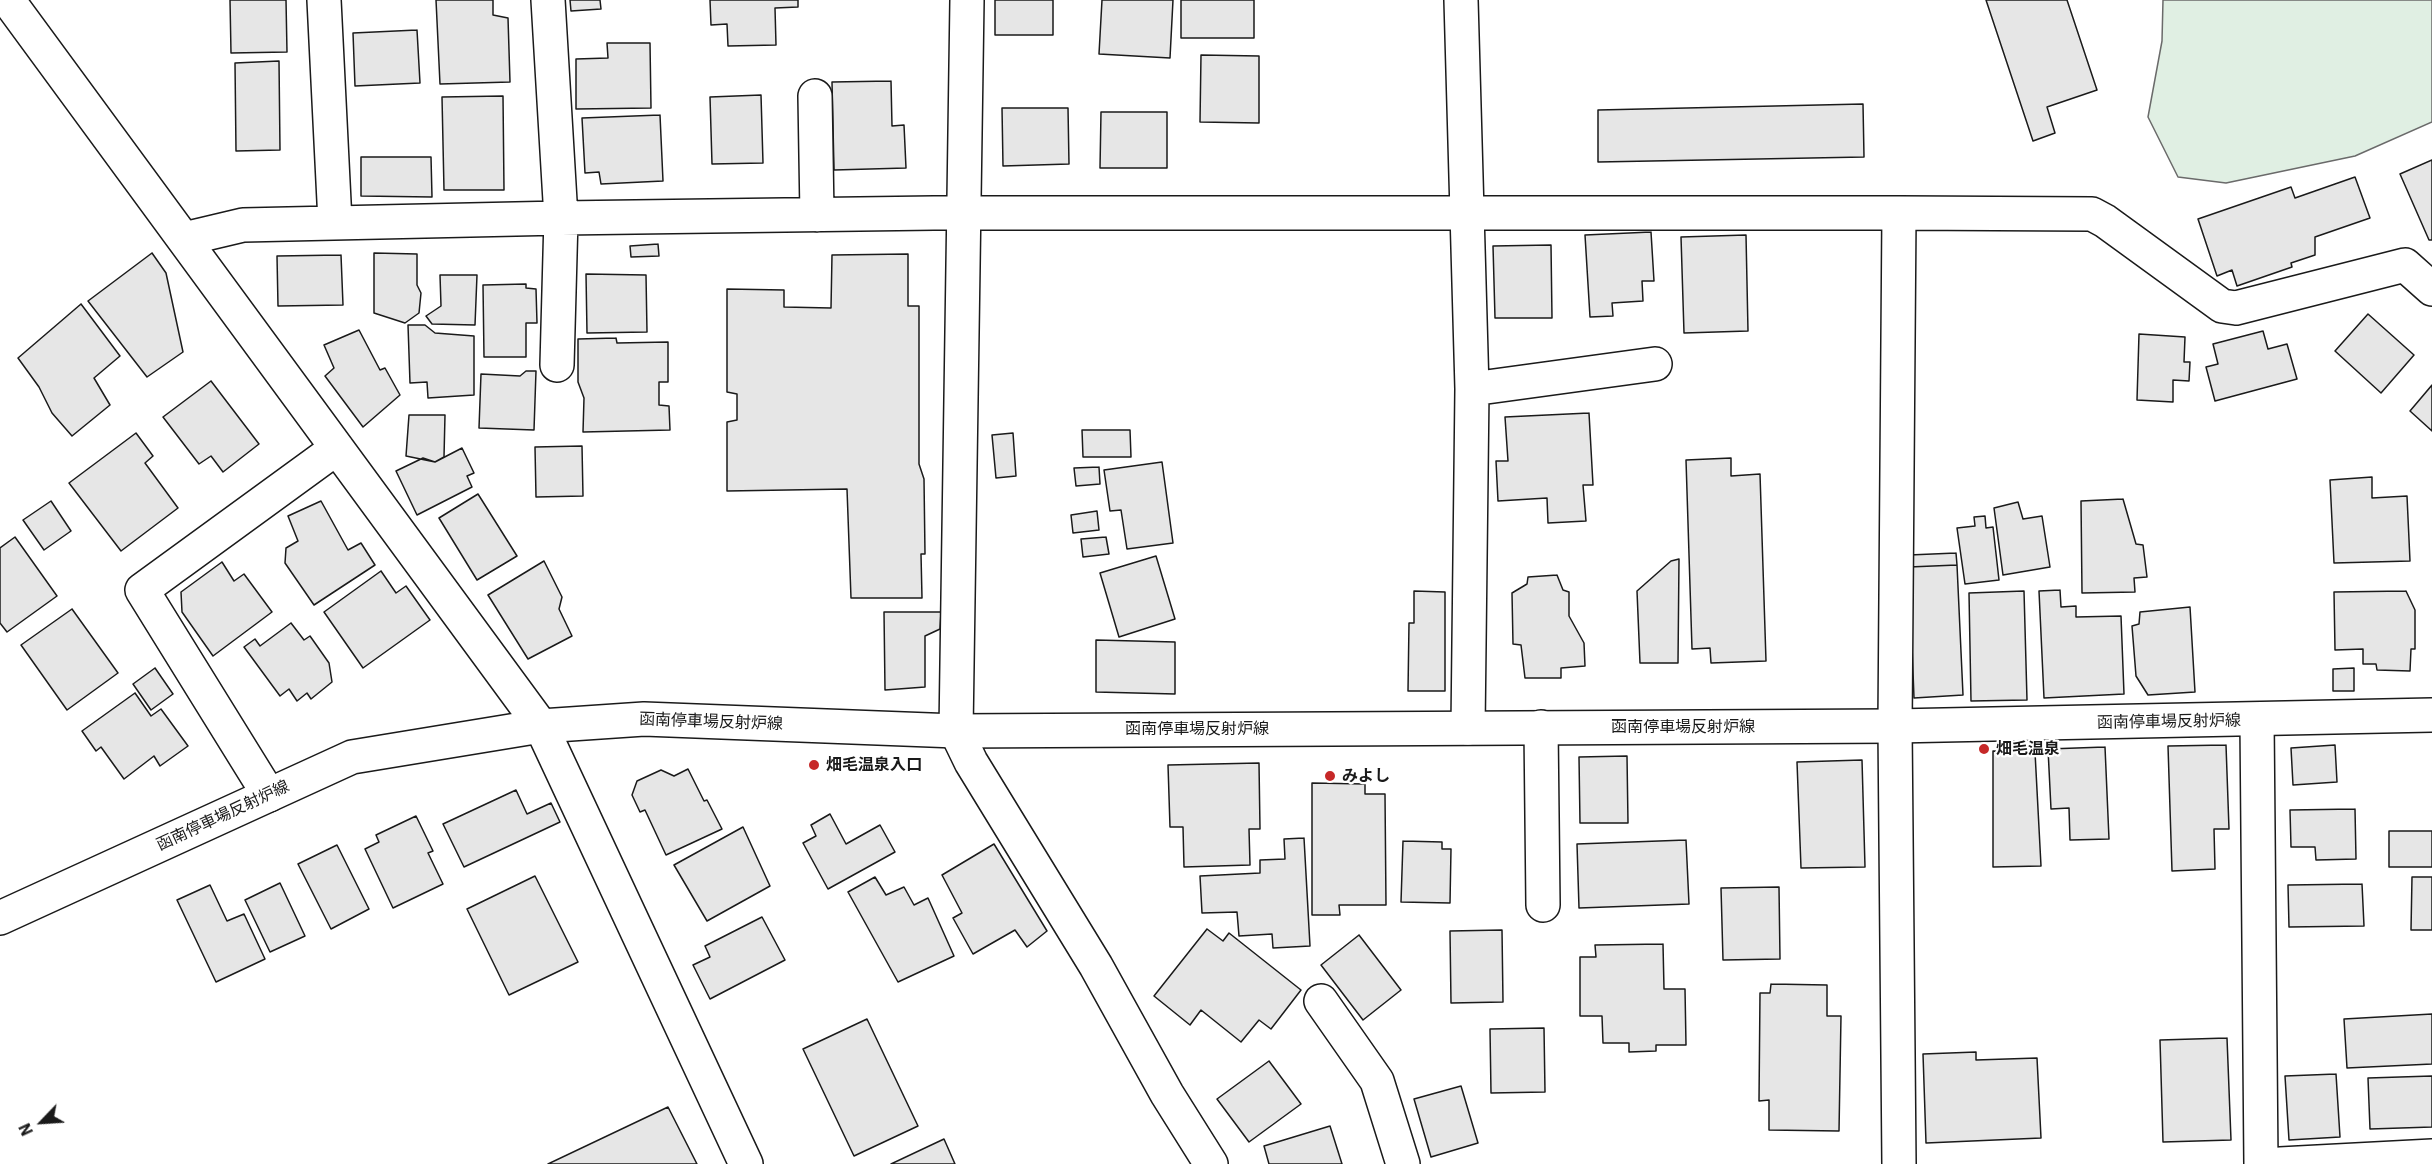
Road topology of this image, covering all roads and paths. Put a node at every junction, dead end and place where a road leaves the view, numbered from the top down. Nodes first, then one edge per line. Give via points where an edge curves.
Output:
1 (8, 0) edge
2 (324, 0) edge
3 (548, 0) edge
4 (967, 0) edge
5 (1461, 0) edge
6 (815, 96) dead end
7 (963, 213) junction
8 (1467, 213) junction
9 (1899, 213) junction
10 (818, 215) junction
11 (561, 218) junction
12 (335, 222) junction
13 (184, 238) junction
14 (2432, 289) edge
15 (557, 364) dead end
16 (1655, 364) dead end
17 (1472, 390) junction
18 (337, 448) junction
19 (2432, 716) edge
20 (2257, 720) junction
21 (541, 726) junction
22 (1895, 726) junction
23 (1540, 727) junction
24 (1468, 728) junction
25 (956, 730) junction
26 (269, 795) junction
27 (1543, 905) dead end
28 (0, 918) edge
29 (1321, 1001) dead end
30 (2432, 1156) edge
31 (746, 1164) edge
32 (1211, 1164) edge
33 (1403, 1164) edge
34 (1899, 1164) edge
35 (2261, 1164) edge
36 (2280, 1164) edge

1 - 13 street
2 - 12 street
3 - 11 street
4 - 7 street
5 - 8 street
6 - 10 street
7 - 8 street
7 - 10 street
7 - 25 street
8 - 9 street
8 - 17 street
9 - 14 street via 2092,214 2222,306 2236,308 2405,265
9 - 22 street
10 - 11 street
11 - 12 street
11 - 15 street
12 - 13 street via 243,225
13 - 18 street
16 - 17 street
17 - 24 street
18 - 21 street
18 - 26 street via 142,590
19 - 20 street, 函南停車場反射炉線
20 - 22 street, 函南停車場反射炉線
20 - 35 street
21 - 25 street, 函南停車場反射炉線 via 644,719
21 - 26 street, 函南停車場反射炉線 via 352,757
21 - 31 street
22 - 23 street, 函南停車場反射炉線
22 - 34 street
23 - 24 street, 函南停車場反射炉線
23 - 27 street
24 - 25 street, 函南停車場反射炉線
25 - 32 street via 970,762 1096,966
26 - 28 street, 函南停車場反射炉線
29 - 33 street via 1377,1081
30 - 36 street

